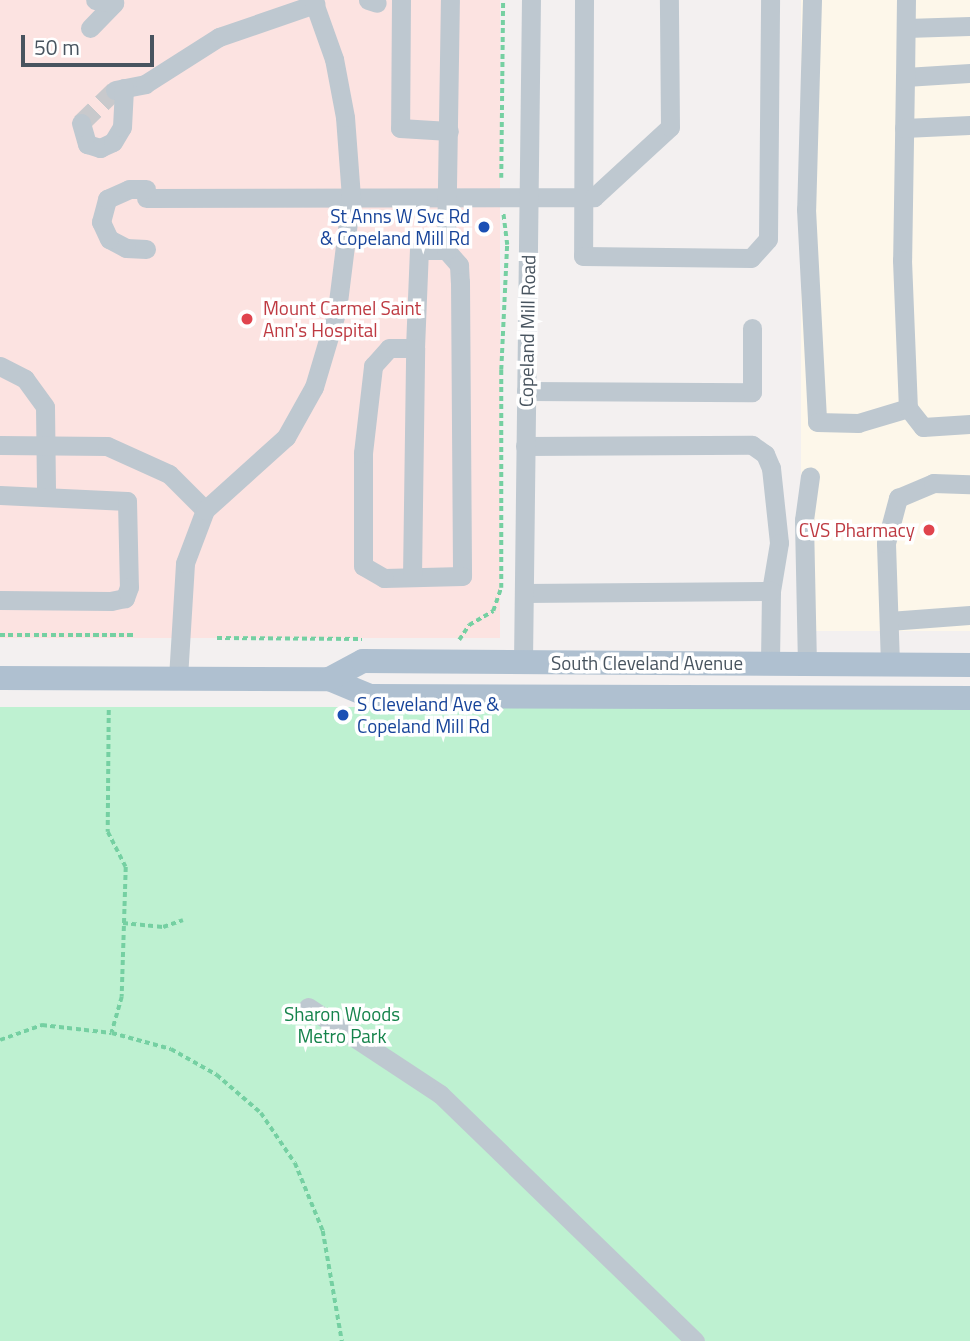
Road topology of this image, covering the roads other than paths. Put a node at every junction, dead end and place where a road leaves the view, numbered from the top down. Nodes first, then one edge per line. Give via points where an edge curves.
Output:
1 (401, 0) edge
2 (450, 0) edge
3 (531, 0) edge
4 (584, 0) edge
5 (669, 0) edge
6 (769, 0) edge
7 (812, 0) edge
8 (906, 0) edge
9 (109, 1) edge
10 (314, 2) edge
11 (970, 26) edge
12 (90, 28) dead end
13 (906, 28) junction
14 (970, 73) edge
15 (905, 80) junction
16 (82, 123) dead end
17 (970, 125) edge
18 (904, 128) junction
19 (449, 131) junction
20 (530, 196) junction
21 (351, 197) junction
22 (449, 197) junction
23 (584, 197) junction
24 (145, 249) dead end
25 (446, 250) junction
26 (751, 328) dead end
27 (415, 348) junction
28 (3, 364) edge
29 (526, 391) junction
30 (908, 408) junction
31 (970, 424) edge
32 (0, 445) edge
33 (48, 445) junction
34 (525, 446) junction
35 (810, 476) dead end
36 (970, 484) edge
37 (46, 494) junction
38 (0, 495) edge
39 (205, 510) junction
40 (412, 577) junction
41 (771, 590) junction
42 (524, 593) junction
43 (0, 600) edge
44 (970, 615) edge
45 (889, 621) junction
46 (523, 663) junction
47 (770, 664) junction
48 (890, 664) junction
49 (807, 665) junction
50 (970, 665) edge
51 (0, 678) edge
52 (178, 678) junction
53 (329, 680) junction
54 (970, 698) edge
55 (309, 1007) dead end
56 (695, 1341) edge

1 - 19 street via 400,128
2 - 19 street
3 - 20 street, Copeland Mill Road
4 - 23 street
5 - 23 street via 670,127 594,197
6 - 23 street via 768,239 751,258 583,256
7 - 30 street via 806,209 817,422 858,424
8 - 13 street
9 - 12 street
10 - 16 street via 219,37 145,84 119,89 122,127 113,142 100,148 87,144
10 - 21 street via 334,58 345,117
11 - 13 street
13 - 15 street
14 - 15 street
15 - 18 street
17 - 18 street
18 - 30 street via 902,260
19 - 22 street
20 - 22 street
20 - 23 street
20 - 29 street, Copeland Mill Road
21 - 22 street
21 - 24 street via 129,189 107,199 101,222 109,239 126,248
21 - 39 street via 337,310 314,387 286,437
22 - 25 street
25 - 27 street via 419,250
25 - 40 street via 458,265 460,282 462,576
26 - 29 street via 752,392
27 - 40 street
27 - 40 street via 388,348 373,366 363,453 363,565 384,578
28 - 33 street via 38,393 45,407
29 - 34 street, Copeland Mill Road
30 - 31 street via 923,427
32 - 33 street
33 - 37 street
33 - 39 street via 107,446 137,456 169,474
34 - 41 street via 752,445 765,454 771,468 779,542
34 - 42 street, Copeland Mill Road
35 - 49 street via 804,520
36 - 45 street via 933,483 898,498 886,543
37 - 38 street
37 - 43 street via 127,501 129,587 125,598
39 - 52 street via 185,563
41 - 42 street
41 - 47 street
42 - 46 street, Copeland Mill Road
44 - 45 street
45 - 48 street
46 - 47 main road, South Cleveland Avenue
46 - 53 main road, South Cleveland Avenue via 363,661
47 - 49 main road, South Cleveland Avenue
48 - 49 main road, South Cleveland Avenue
48 - 50 main road, South Cleveland Avenue
51 - 52 main road, South Cleveland Avenue
52 - 53 main road, South Cleveland Avenue
53 - 54 main road, South Cleveland Avenue via 370,696
55 - 56 street via 440,1094

